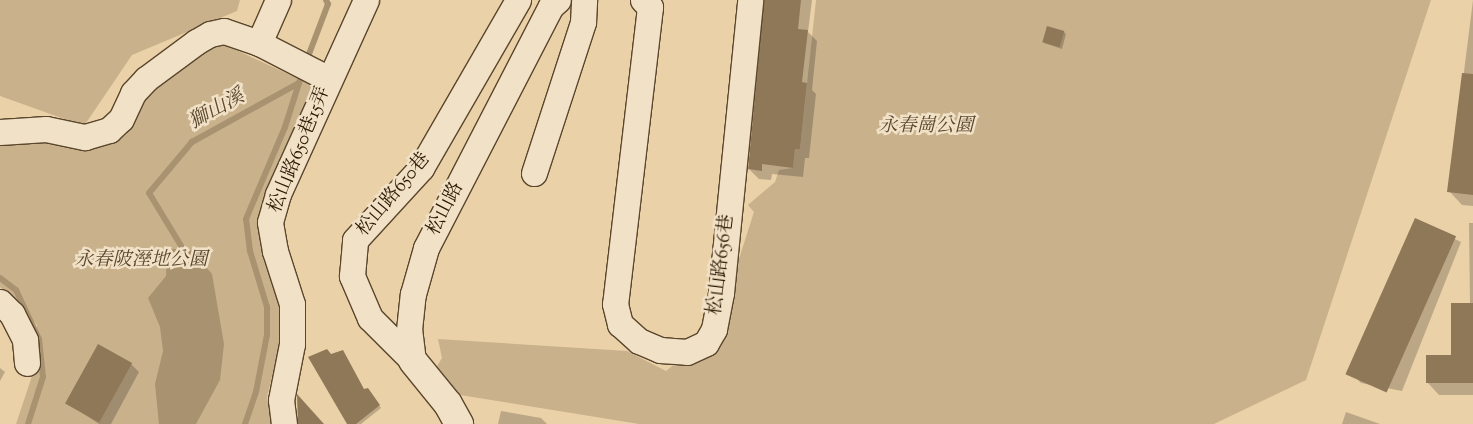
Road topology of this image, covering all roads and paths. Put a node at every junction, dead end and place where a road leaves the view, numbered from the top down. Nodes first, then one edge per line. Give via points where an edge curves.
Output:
1 (278, 0) edge
2 (366, 0) edge
3 (518, 0) edge
4 (558, 0) edge
5 (584, 0) edge
6 (643, 0) edge
7 (750, 0) edge
8 (259, 43) junction
9 (329, 79) junction
10 (0, 132) edge
11 (534, 172) dead end
12 (0, 302) edge
13 (38, 346) dead end
14 (413, 361) junction
15 (284, 424) edge
16 (459, 424) edge

1 - 8 street
2 - 9 street, 松山路650巷15弄
3 - 14 street, 松山路650巷 via 421,168 355,240 352,276 370,318
4 - 14 street, 松山路 via 551,6 426,248 413,294 408,330
5 - 11 street via 583,22
6 - 7 street, 松山路656巷 via 650,7 615,304 620,324 640,341 660,350 687,352 706,343 714,329 721,292
8 - 9 street
8 - 10 street via 224,32 210,34 146,79 133,93 121,119 109,130 85,137 46,129
9 - 15 street, 松山路650巷15弄 via 292,145 270,222 275,251 292,304 292,344 281,400
12 - 13 street via 12,314 25,340 27,363
14 - 16 street, 松山路 via 448,404

